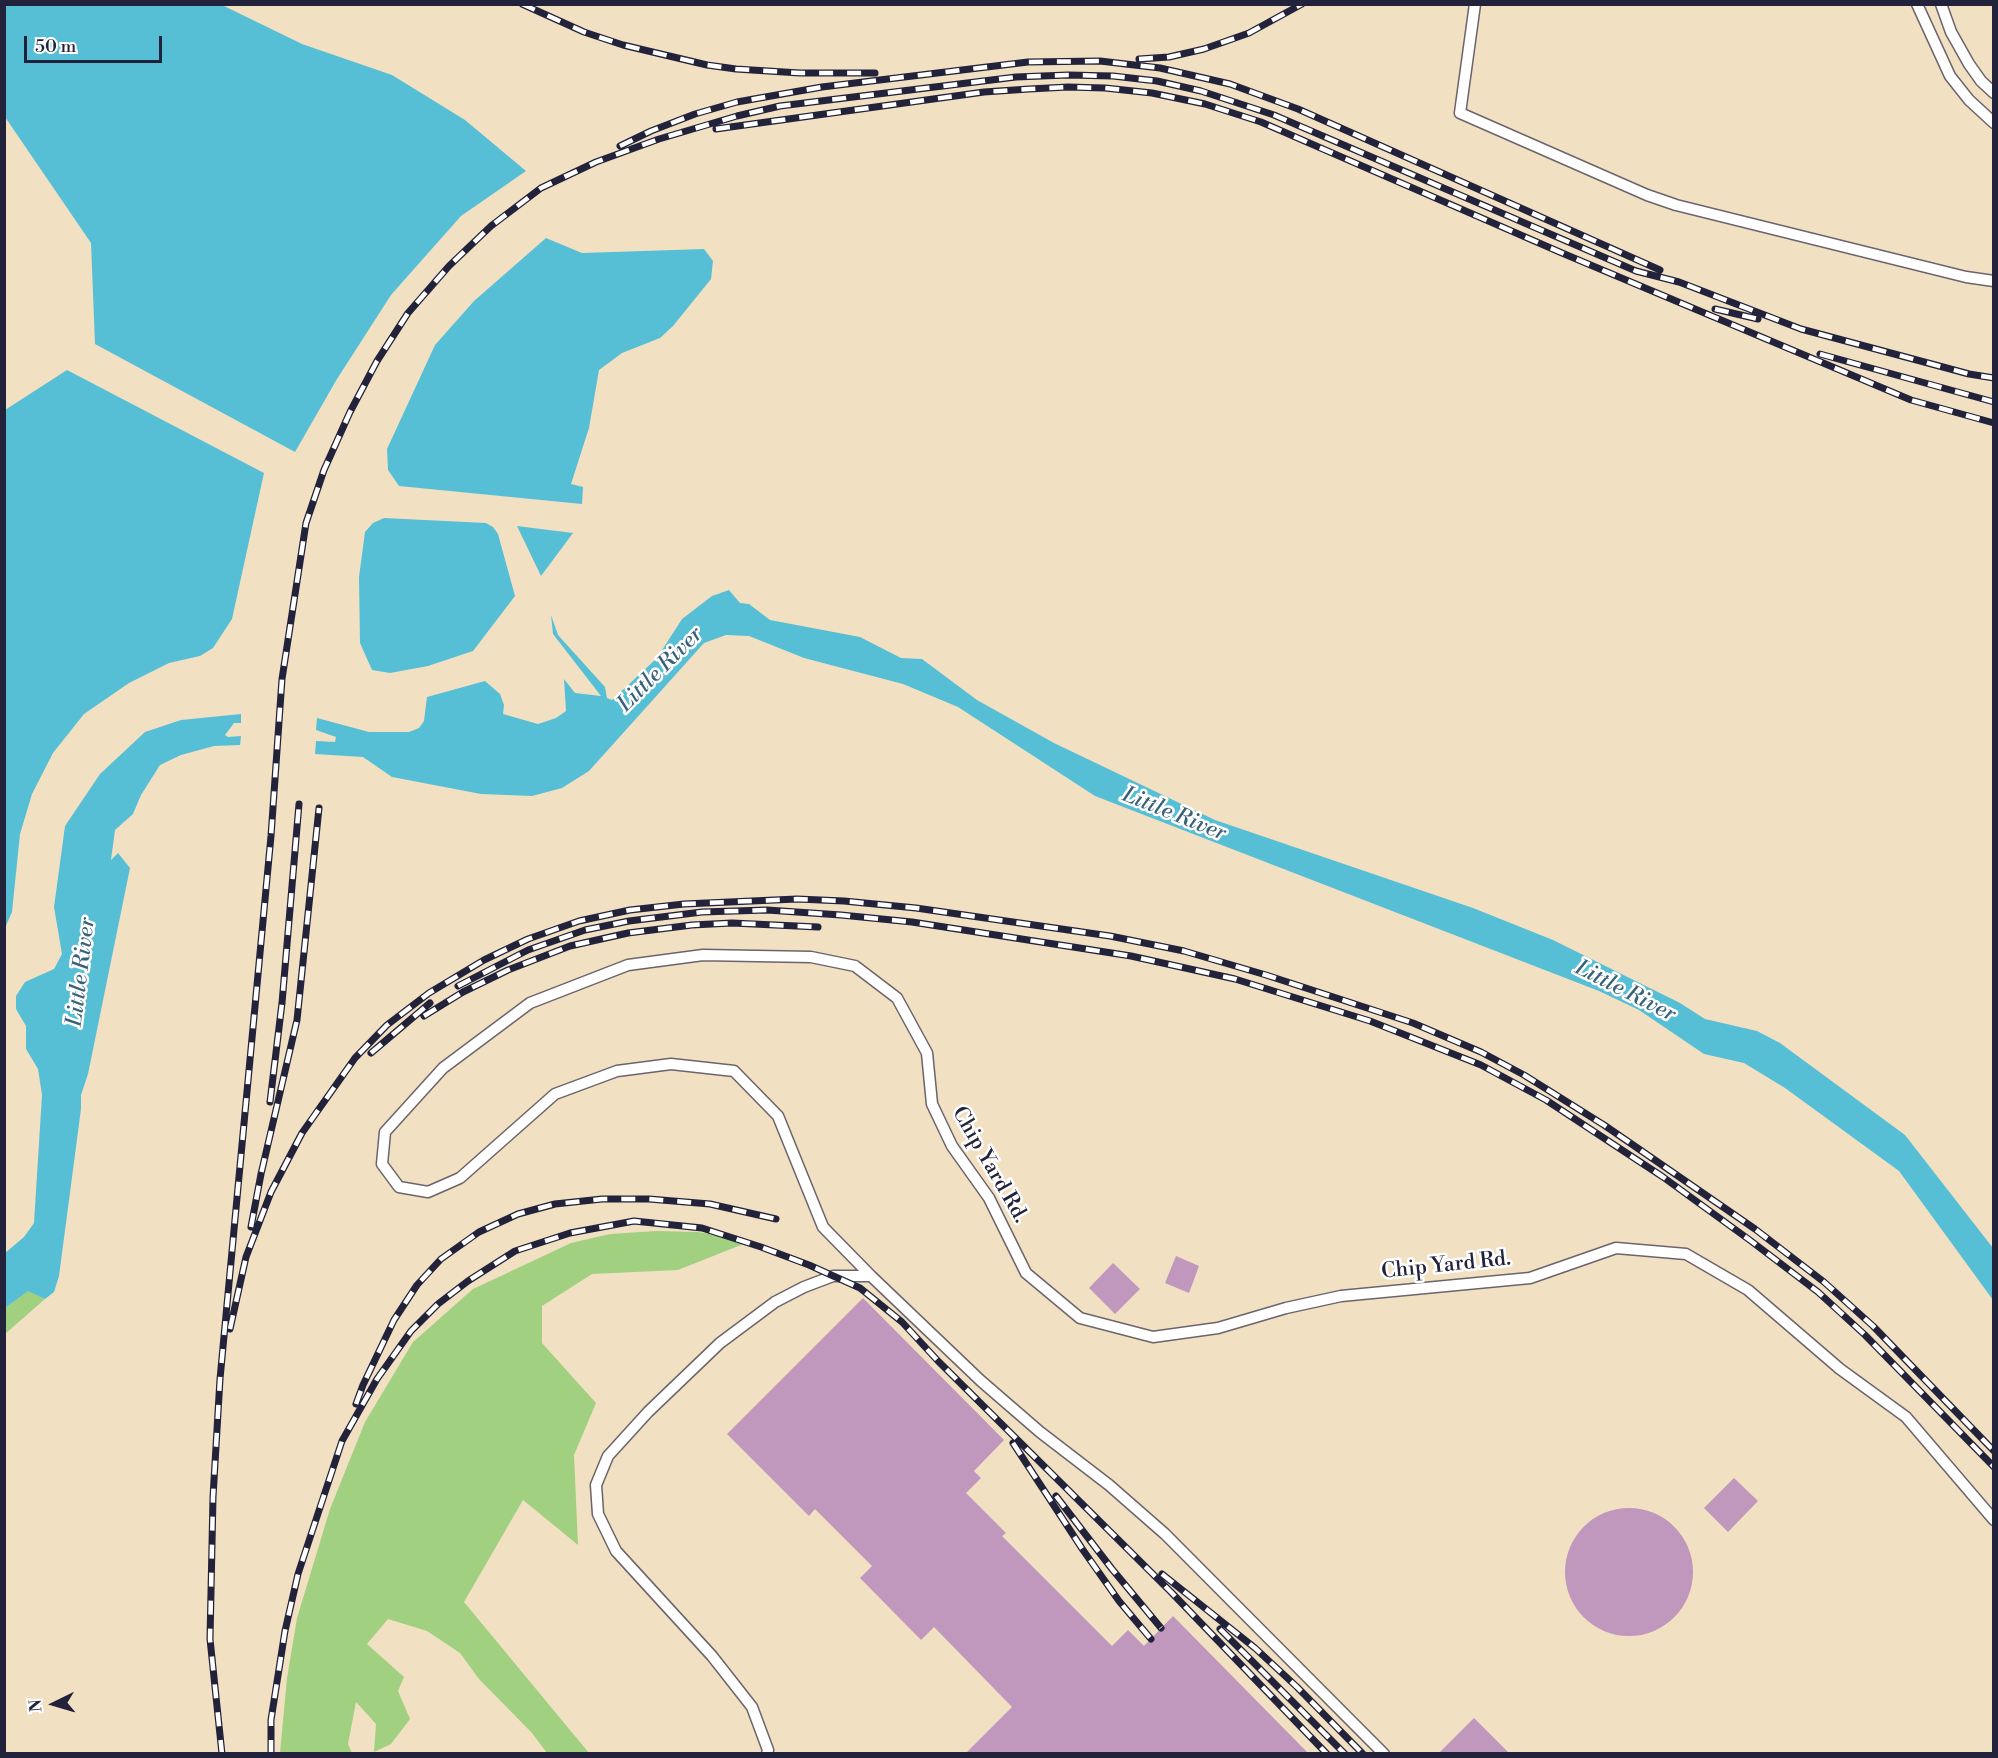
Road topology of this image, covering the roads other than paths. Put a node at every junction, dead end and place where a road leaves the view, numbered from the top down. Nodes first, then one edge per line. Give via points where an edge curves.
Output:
1 (1475, 4) edge
2 (1917, 4) edge
3 (1941, 4) edge
4 (1994, 93) edge
5 (1994, 123) edge
6 (1994, 281) edge
7 (871, 1276) junction
8 (1994, 1520) edge
9 (767, 1754) edge
10 (1384, 1754) edge

1 - 6 lane via 1460,113 1676,205
2 - 5 lane via 1950,76
3 - 4 lane via 1969,64
7 - 8 lane, Chip Yard Rd. via 823,1227 778,1116 734,1071 670,1064 617,1071 555,1094 460,1178 428,1192 399,1187 381,1164 385,1132 443,1068 530,1003 628,966 703,955 811,957 855,966 897,998 927,1053 932,1104 952,1146 989,1198 1026,1273 1080,1318 1153,1337 1218,1328 1341,1296 1530,1278 1616,1248 1686,1254 1748,1290 1840,1369 1906,1417
7 - 9 lane via 833,1276 804,1287 775,1302 720,1343 608,1456 596,1485 598,1514 616,1551 712,1656 752,1707
7 - 10 lane, Chip Yard Rd. via 981,1381 1166,1534

